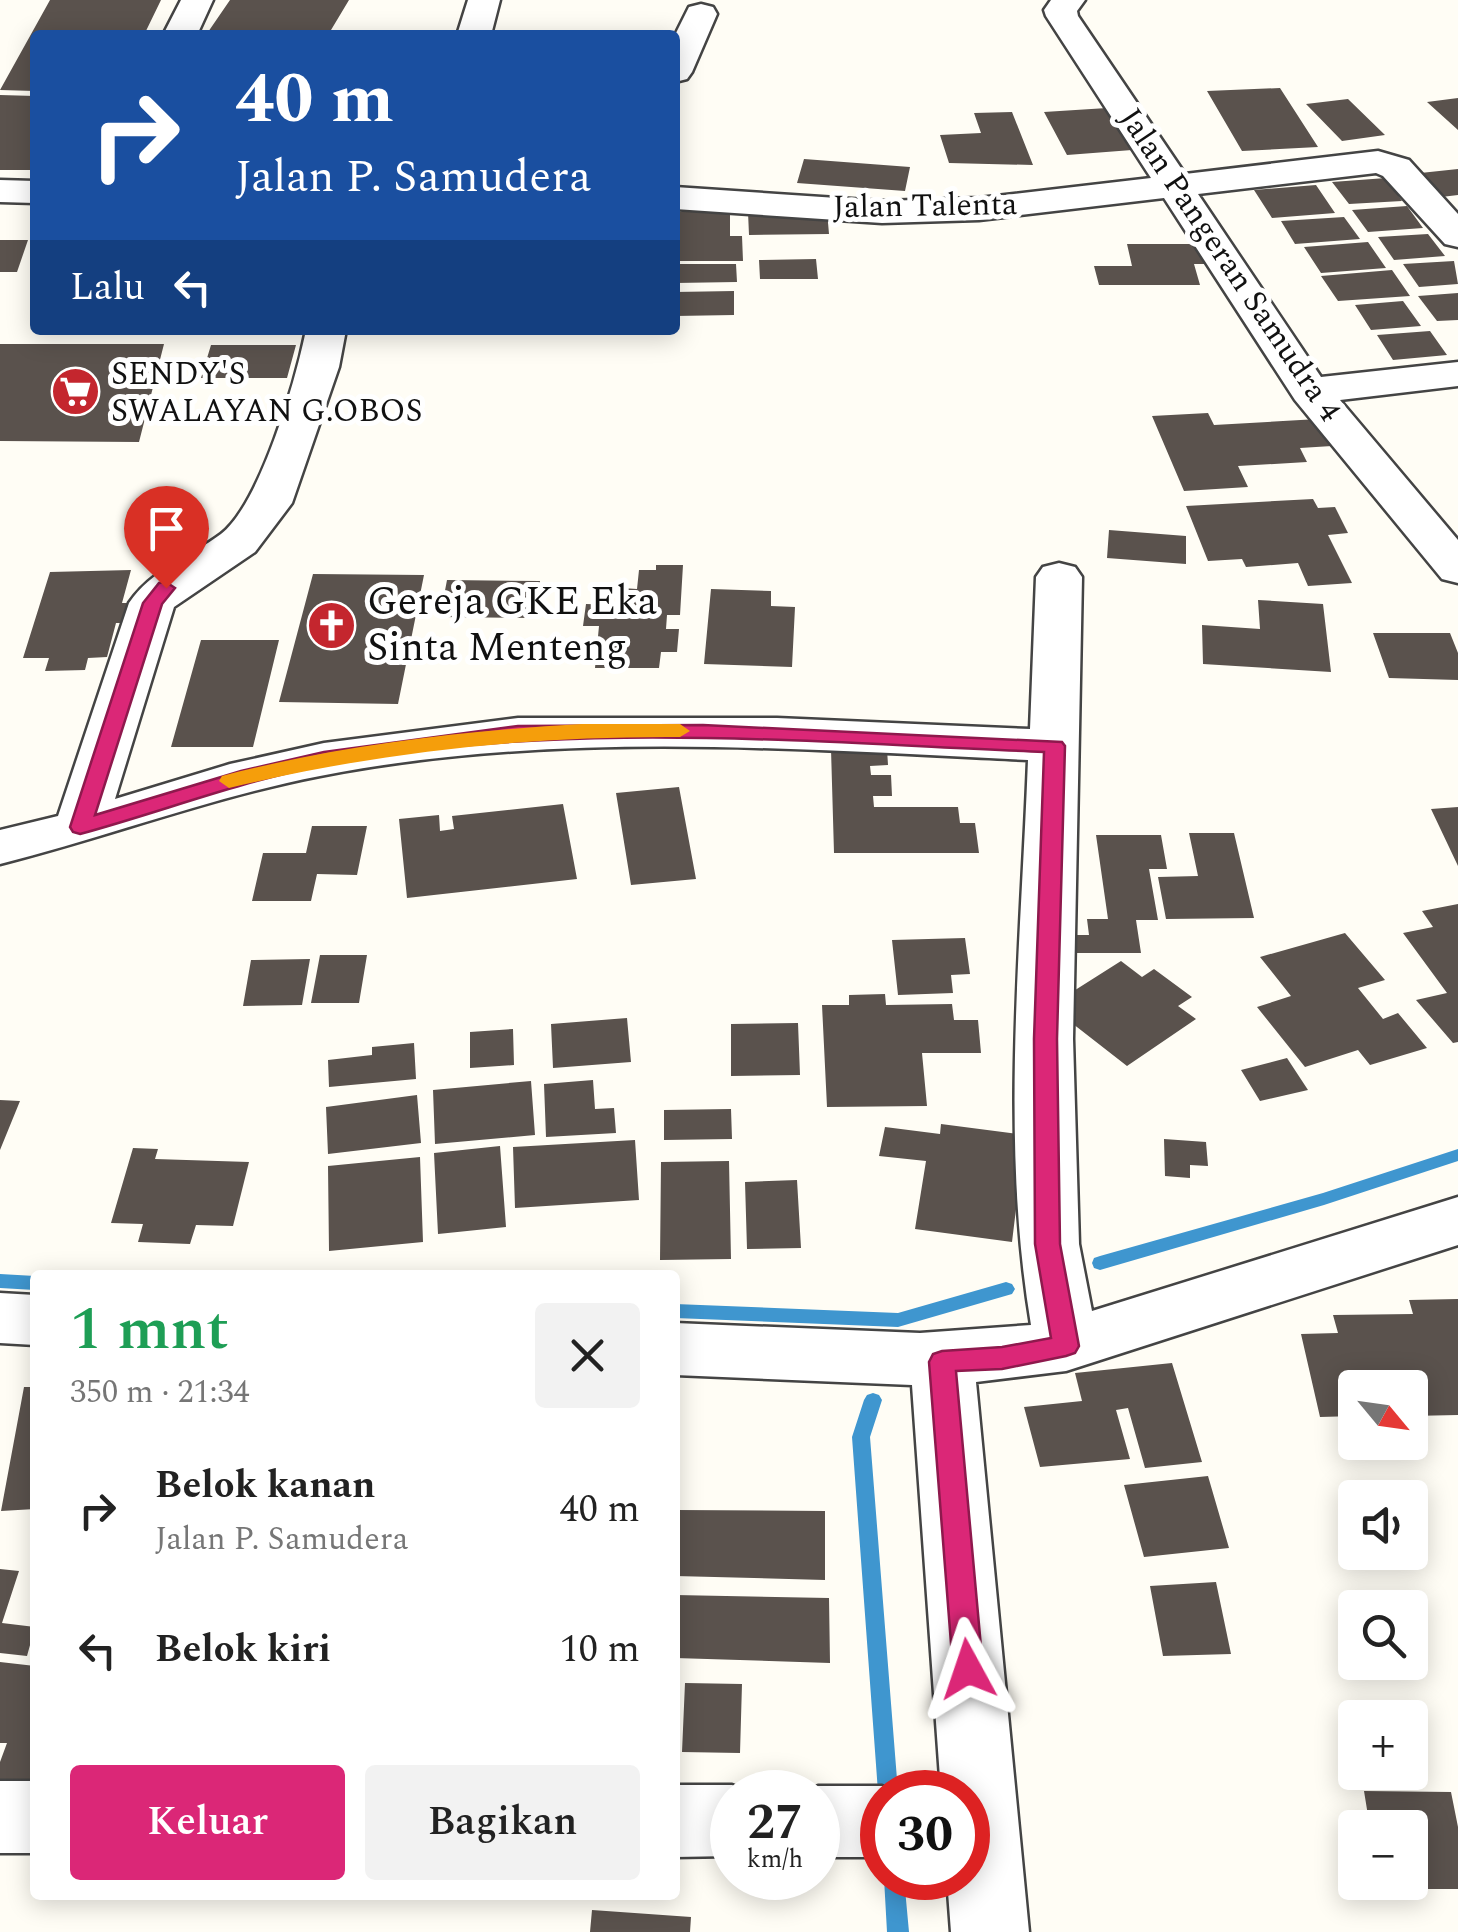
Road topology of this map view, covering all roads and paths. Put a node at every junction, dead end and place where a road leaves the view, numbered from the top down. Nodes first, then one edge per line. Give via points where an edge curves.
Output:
1 (197, 0) edge
2 (484, 0) edge
3 (1070, 0) edge
4 (702, 14) dead end
5 (182, 30) edge
6 (475, 30) edge
7 (680, 61) edge
8 (1174, 186) junction
9 (0, 192) edge
10 (30, 192) edge
11 (680, 198) edge
12 (1458, 236) edge
13 (325, 335) edge
14 (1458, 374) edge
15 (1310, 391) junction
16 (1458, 569) edge
17 (1059, 578) dead end
18 (1054, 746) junction
19 (80, 827) junction
20 (0, 847) edge
21 (1458, 1221) edge
22 (0, 1318) edge
23 (30, 1320) edge
24 (1066, 1346) junction
25 (680, 1349) edge
26 (942, 1362) junction
27 (970, 1770) edge
28 (0, 1816) edge
29 (30, 1817) edge
30 (680, 1821) edge
31 (710, 1821) edge
32 (985, 1900) edge
33 (990, 1932) edge

1 - 5 street
2 - 6 street
3 - 8 street, Jalan Pangeran Samudra 4 via 1062,16
4 - 7 street
8 - 11 street, Jalan Talenta via 927,212
8 - 12 street, Jalan Talenta via 1378,162 1396,168
8 - 15 street, Jalan Pangeran Samudra 4
9 - 10 street
13 - 19 street via 270,503 239,542 152,603
14 - 15 street
15 - 16 street, Jalan Pangeran Samudra 4
17 - 18 street
18 - 19 street via 684,730 518,733 324,758
18 - 24 street via 1045,1039 1048,1244
19 - 20 street
21 - 24 street
22 - 23 street
24 - 26 street
25 - 26 street
26 - 27 street
28 - 29 street
30 - 31 street
32 - 33 street

